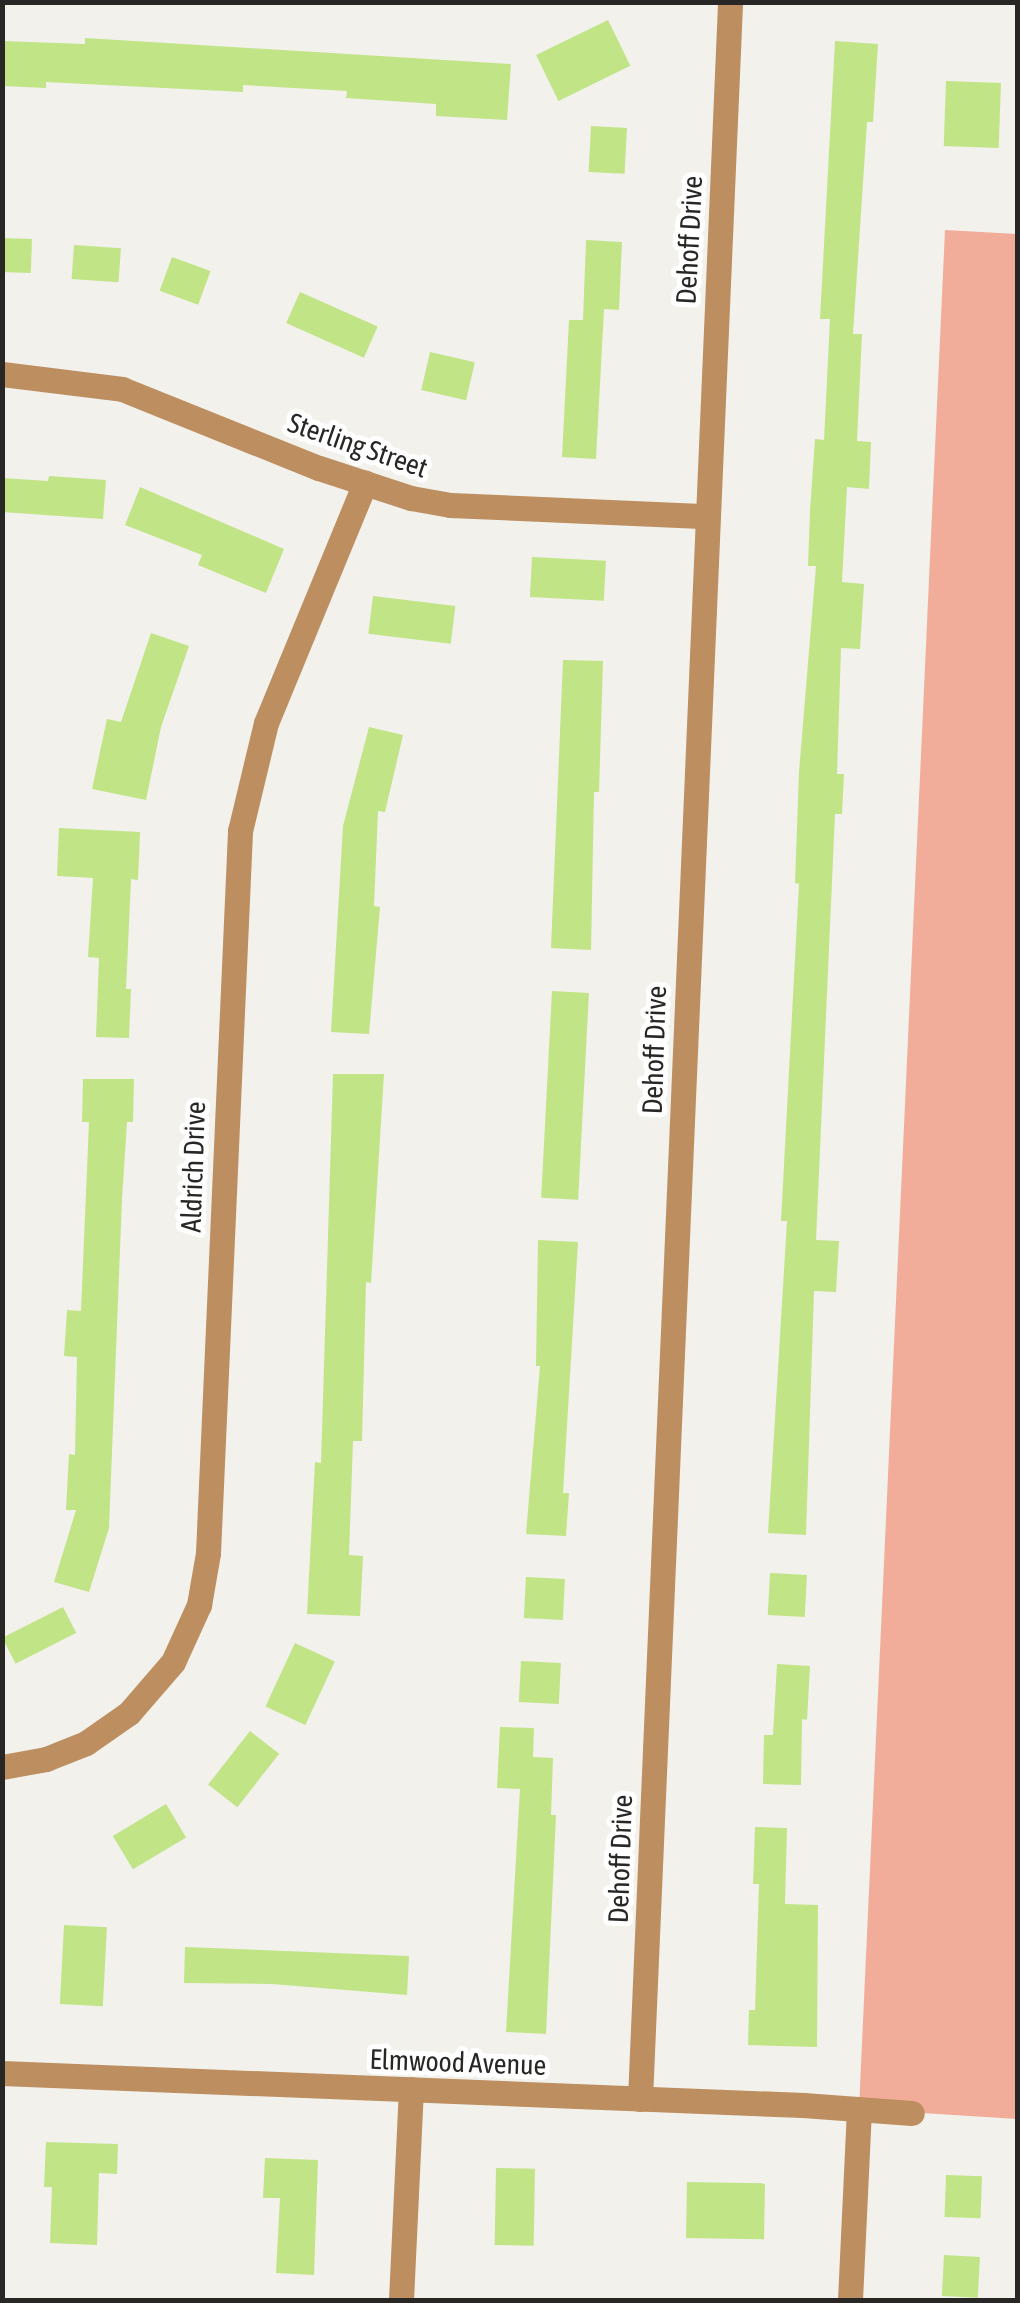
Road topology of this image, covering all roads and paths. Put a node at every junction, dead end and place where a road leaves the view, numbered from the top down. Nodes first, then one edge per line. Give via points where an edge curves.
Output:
1 (730, 2) edge
2 (2, 374) edge
3 (364, 483) junction
4 (707, 516) junction
5 (2, 1768) edge
6 (2, 2073) edge
7 (410, 2090) junction
8 (640, 2099) junction
9 (858, 2109) junction
10 (912, 2114) dead end
11 (401, 2300) edge
12 (850, 2300) edge

1 - 4 street, Dehoff Drive
2 - 3 street, Sterling Street via 122,389
3 - 4 street, Sterling Street via 450,504
3 - 5 street, Aldrich Drive via 266,723 240,831 208,1553 199,1605 173,1662 129,1713 86,1743
4 - 8 street, Dehoff Drive
6 - 7 street, Elmwood Avenue
7 - 8 street, Elmwood Avenue
7 - 11 street
8 - 9 street, Elmwood Avenue
9 - 10 street, Elmwood Avenue
9 - 12 street

